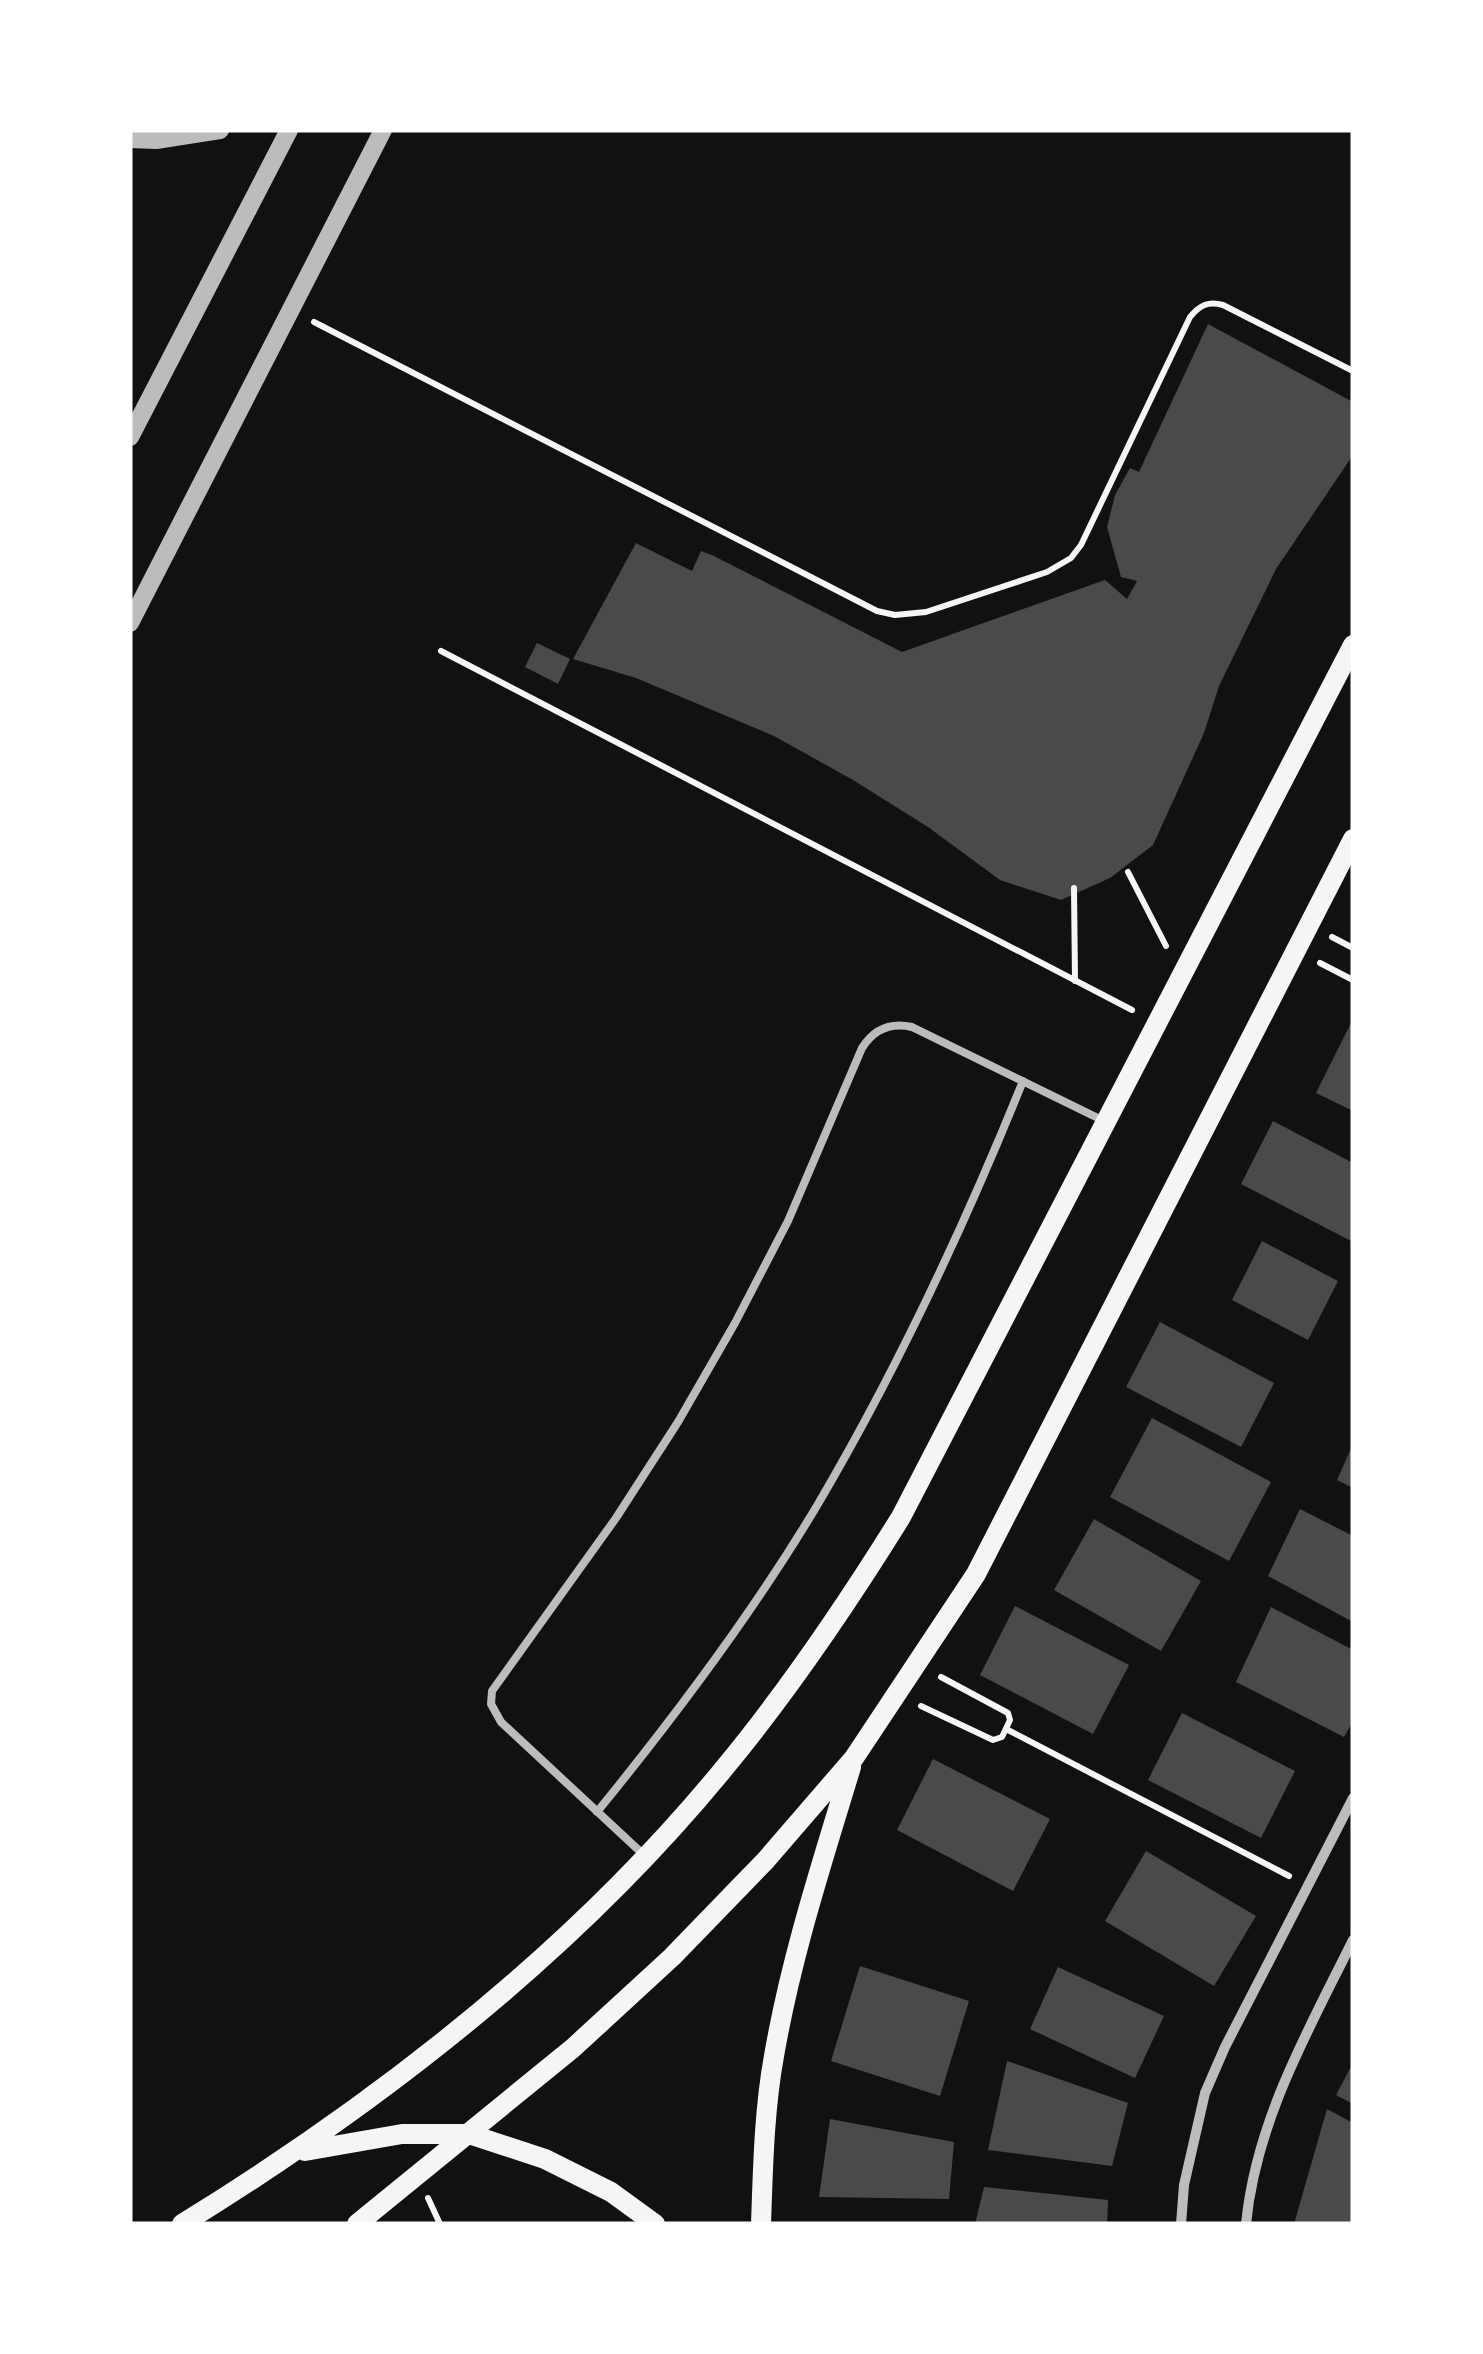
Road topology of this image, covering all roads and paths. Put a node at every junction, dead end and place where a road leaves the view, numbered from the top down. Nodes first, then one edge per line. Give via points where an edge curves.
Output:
1 (220, 130) edge
2 (289, 130) edge
3 (384, 130) edge
4 (130, 139) edge
5 (291, 310) junction
6 (1353, 371) edge
7 (130, 437) edge
8 (130, 624) edge
9 (1352, 648) edge
10 (441, 651) dead end
11 (1353, 839) edge
12 (1128, 872) dead end
13 (1074, 888) dead end
14 (1181, 976) junction
15 (1076, 981) junction
16 (1157, 1024) junction
17 (1023, 1081) junction
18 (1106, 1122) junction
19 (918, 1664) junction
20 (897, 1695) junction
21 (1006, 1729) junction
22 (854, 1758) junction
23 (1353, 1798) edge
24 (598, 1812) junction
25 (645, 1857) junction
26 (1307, 1886) junction
27 (1353, 1940) edge
28 (469, 2134) junction
29 (296, 2152) junction
30 (182, 2224) edge
31 (357, 2224) edge
32 (654, 2224) edge
33 (761, 2224) edge
34 (1181, 2224) edge
35 (1246, 2224) edge

1 - 4 street
2 - 7 street
3 - 5 street
5 - 6 path via 877,611 895,614 926,612 1071,558 1197,308 1223,304
5 - 8 street
9 - 14 main road
10 - 15 path
11 - 19 main road via 985,1556
12 - 14 path
13 - 15 path
14 - 16 main road
15 - 16 path
16 - 18 main road
17 - 18 lane
17 - 24 lane via 932,1292 816,1507 680,1709
17 - 24 lane via 900,1024 878,1030 862,1048 788,1221 688,1406 492,1691 501,1722
18 - 25 main road via 901,1518 788,1688
19 - 20 main road
19 - 21 path via 1008,1713
20 - 21 path via 993,1740
20 - 22 main road
21 - 26 path
22 - 28 main road via 672,1957
22 - 33 main road via 787,1990 764,2147
23 - 26 street
24 - 25 lane
25 - 29 main road via 509,1986
26 - 34 street via 1205,2093
27 - 35 street via 1270,2118
28 - 29 main road via 402,2134
28 - 31 main road
28 - 32 main road via 545,2159 612,2192
29 - 30 main road

